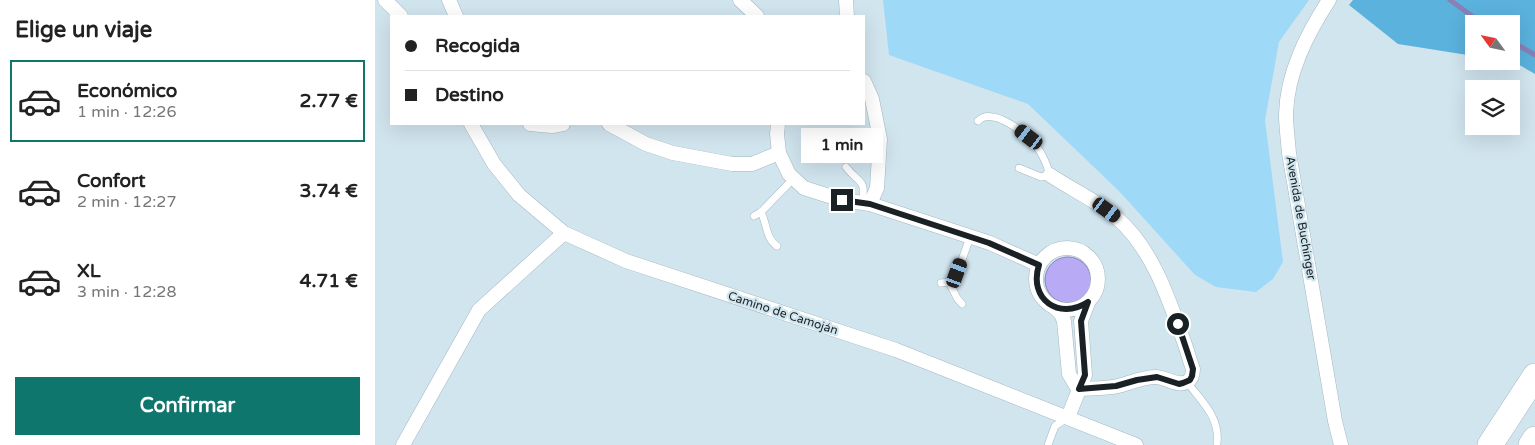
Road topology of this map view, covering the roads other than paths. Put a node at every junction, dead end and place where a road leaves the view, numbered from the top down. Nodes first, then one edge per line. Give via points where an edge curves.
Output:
1 (385, 0) edge
2 (449, 0) edge
3 (740, 0) edge
4 (847, 0) edge
5 (1329, 0) edge
6 (400, 15) edge
7 (456, 15) edge
8 (756, 15) edge
9 (847, 15) edge
10 (865, 83) edge
11 (978, 122) dead end
12 (472, 125) edge
13 (541, 125) edge
14 (558, 125) edge
15 (611, 125) edge
16 (778, 125) edge
17 (779, 154) junction
18 (846, 167) dead end
19 (1019, 168) dead end
20 (1050, 175) junction
21 (794, 178) junction
22 (866, 203) junction
23 (564, 232) junction
24 (970, 237) junction
25 (777, 246) dead end
26 (1039, 265) junction
27 (949, 282) junction
28 (941, 283) dead end
29 (1088, 302) junction
30 (962, 304) dead end
31 (1054, 307) junction
32 (1535, 376) edge
33 (1187, 382) junction
34 (1079, 389) junction
35 (1068, 417) junction
36 (1535, 439) edge
37 (1217, 443) dead end
38 (1339, 444) edge
39 (403, 445) edge
40 (1048, 445) edge
41 (1136, 445) edge
42 (1490, 445) edge
43 (1531, 445) edge

1 - 6 street
2 - 7 street
3 - 8 street
4 - 9 street
5 - 38 street, Avenida de Buchinger via 1300,52 1290,84 1286,114 1289,153
10 - 22 street via 872,99 880,140 877,188
11 - 20 lane via 984,117 992,117 1023,133 1037,147
12 - 23 street, Camino de Camoján via 494,164 519,195
13 - 14 street
15 - 17 street via 639,141 673,153 732,164 752,164
16 - 17 street
17 - 21 street
18 - 22 lane via 863,184
19 - 20 lane via 1041,177
20 - 33 street via 1095,202 1137,239 1152,264 1184,342 1193,369
21 - 22 street via 804,188 842,200
21 - 25 lane via 758,214 766,222 768,236
22 - 24 street
23 - 35 street, Camino de Camoján via 626,261 896,350
23 - 39 street via 479,310
24 - 26 street
24 - 27 lane via 957,273
26 - 29 street via 1047,254 1063,247 1072,247 1088,255 1098,270 1099,279 1098,288
26 - 31 street via 1037,287 1041,296
27 - 28 lane
27 - 30 lane
29 - 31 street via 1072,310
29 - 34 street via 1081,321 1085,375
31 - 34 street via 1064,321 1069,374
32 - 42 highway
33 - 34 street via 1179,384 1157,377 1116,386
33 - 37 lane via 1217,424
34 - 35 street
35 - 40 lane via 1055,426
35 - 41 street, Camino de Camoján
36 - 43 highway

